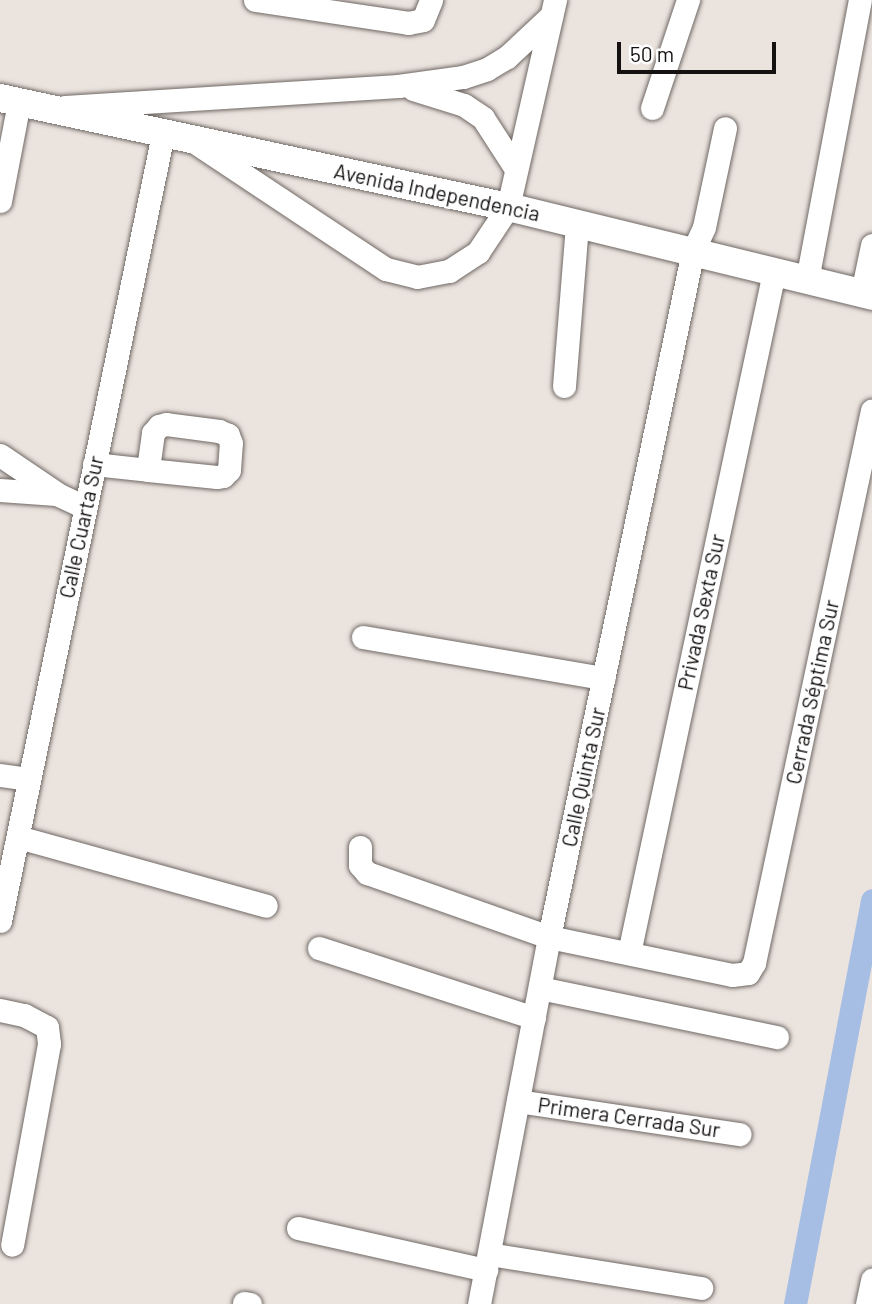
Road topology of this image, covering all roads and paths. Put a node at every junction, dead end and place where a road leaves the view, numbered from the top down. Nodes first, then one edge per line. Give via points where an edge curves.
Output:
1 (255, 0) edge
2 (431, 0) edge
3 (688, 0) edge
4 (860, 0) edge
5 (553, 8) edge
6 (398, 86) junction
7 (21, 103) edge
8 (652, 108) dead end
9 (725, 128) dead end
10 (163, 134) junction
11 (190, 139) junction
12 (516, 169) junction
13 (0, 201) edge
14 (509, 206) junction
15 (577, 223) junction
16 (872, 245) edge
17 (693, 251) junction
18 (774, 272) junction
19 (807, 280) junction
20 (867, 295) edge
21 (564, 386) dead end
22 (872, 410) edge
23 (0, 455) edge
24 (94, 464) junction
25 (148, 470) dead end
26 (0, 490) edge
27 (59, 495) junction
28 (85, 507) junction
29 (363, 637) dead end
30 (604, 678) junction
31 (0, 775) edge
32 (29, 779) junction
33 (18, 837) junction
34 (360, 846) dead end
35 (266, 906) dead end
36 (0, 920) edge
37 (550, 937) junction
38 (319, 948) dead end
39 (629, 953) junction
40 (540, 988) junction
41 (0, 1010) edge
42 (534, 1018) junction
43 (778, 1037) dead end
44 (518, 1101) junction
45 (740, 1134) dead end
46 (298, 1227) dead end
47 (12, 1245) dead end
48 (487, 1262) junction
49 (872, 1280) edge
50 (701, 1288) dead end
51 (479, 1304) edge
52 (867, 1304) edge

1 - 2 street via 408,23 422,20
3 - 8 street
4 - 19 street
5 - 6 street via 507,57 487,69
5 - 12 street
6 - 7 street
6 - 12 street via 434,93 483,118
7 - 10 main road, Avenida Independencia
7 - 13 street
9 - 17 street, Calle Quinta Sur via 704,227
10 - 11 main road, Avenida Independencia
10 - 24 street, Calle Cuarta Sur
11 - 14 main road, Avenida Independencia
11 - 14 street via 386,268 417,277 449,271 478,251
12 - 14 street
14 - 15 main road, Avenida Independencia
15 - 17 main road, Avenida Independencia
15 - 21 street
16 - 20 street
17 - 18 main road, Avenida Independencia
17 - 30 street, Calle Quinta Sur
18 - 19 main road, Avenida Independencia
18 - 39 street, Privada Sexta Sur
19 - 20 main road, Avenida Independencia
22 - 39 street, Cerrada Séptima Sur via 757,950 748,973 732,975
23 - 27 street
24 - 25 street
24 - 28 street, Calle Cuarta Sur
26 - 27 street
27 - 28 street
28 - 32 street, Calle Cuarta Sur
29 - 30 street
30 - 37 street, Calle Quinta Sur
31 - 32 street
32 - 33 street, Calle Cuarta Sur
33 - 35 street
33 - 36 street, Calle Cuarta Sur
34 - 37 street via 360,865 367,873
37 - 39 street
37 - 40 street, Calle Quinta Sur
38 - 42 street
40 - 42 street, Calle Quinta Sur
40 - 43 street
41 - 47 street via 47,1027 50,1044
42 - 44 street, Calle Quinta Sur
44 - 45 street, Primera Cerrada Sur
44 - 48 street, Calle Quinta Sur
46 - 48 street
48 - 50 street
48 - 51 street, Calle Quinta Sur
49 - 52 street

